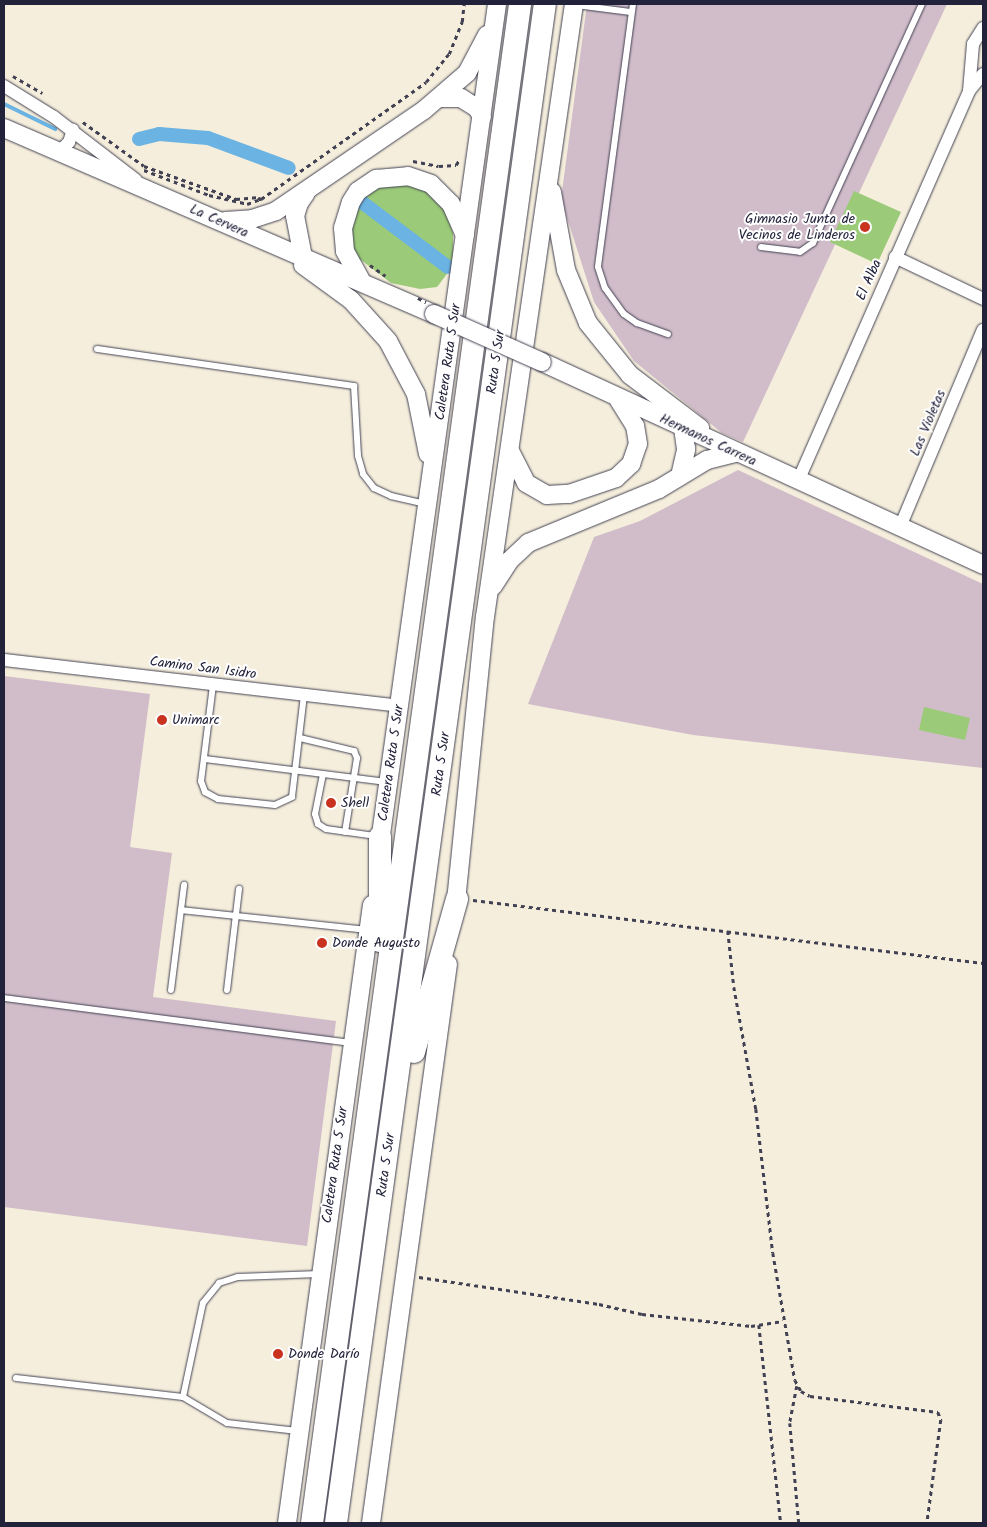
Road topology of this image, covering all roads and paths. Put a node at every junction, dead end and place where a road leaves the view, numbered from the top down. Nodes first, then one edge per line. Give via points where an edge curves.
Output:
1 (464, 4) edge
2 (497, 4) edge
3 (520, 4) edge
4 (545, 4) edge
5 (574, 4) edge
6 (633, 4) edge
7 (922, 4) edge
8 (631, 12) junction
9 (983, 28) edge
10 (4, 73) edge
11 (983, 74) edge
12 (4, 86) edge
13 (969, 91) junction
14 (44, 96) dead end
15 (440, 98) junction
16 (482, 116) junction
17 (77, 124) junction
18 (4, 128) edge
19 (58, 153) junction
20 (551, 158) junction
21 (151, 190) junction
22 (308, 190) junction
23 (261, 199) junction
24 (253, 213) junction
25 (220, 221) junction
26 (466, 235) junction
27 (274, 244) junction
28 (761, 247) dead end
29 (303, 257) junction
30 (895, 257) junction
31 (368, 263) dead end
32 (392, 279) dead end
33 (362, 282) junction
34 (408, 294) dead end
35 (418, 298) dead end
36 (983, 299) edge
37 (434, 314) joint
38 (983, 330) edge
39 (668, 334) dead end
40 (97, 349) dead end
41 (617, 398) junction
42 (683, 428) junction
43 (509, 449) junction
44 (736, 452) junction
45 (680, 476) junction
46 (798, 481) junction
47 (428, 497) junction
48 (900, 527) junction
49 (983, 565) edge
50 (488, 596) junction
51 (4, 660) edge
52 (213, 685) junction
53 (304, 695) junction
54 (399, 706) junction
55 (300, 738) junction
56 (205, 759) junction
57 (297, 770) junction
58 (323, 774) junction
59 (354, 778) junction
60 (388, 782) junction
61 (345, 832) junction
62 (380, 837) junction
63 (184, 885) dead end
64 (239, 889) dead end
65 (457, 898) junction
66 (181, 910) junction
67 (235, 918) junction
68 (368, 930) junction
69 (728, 931) junction
70 (983, 963) edge
71 (172, 990) dead end
72 (227, 990) dead end
73 (4, 998) edge
74 (379, 1041) junction
75 (352, 1043) junction
76 (385, 1174) junction
77 (320, 1274) junction
78 (405, 1275) junction
79 (783, 1321) junction
80 (759, 1325) junction
81 (16, 1378) dead end
82 (797, 1386) junction
83 (183, 1397) junction
84 (299, 1431) junction
85 (286, 1523) edge
86 (312, 1523) edge
87 (336, 1523) edge
88 (371, 1523) edge
89 (781, 1523) edge
90 (798, 1523) edge
91 (927, 1523) edge

1 - 23 path via 462,22 449,54 426,82
2 - 15 main road via 474,63
2 - 16 main road, Caletera Ruta 5 Sur
3 - 74 highway, Ruta 5 Sur
4 - 76 highway, Ruta 5 Sur
5 - 8 lane
5 - 20 main road
6 - 8 lane
7 - 28 lane via 813,243 800,252
8 - 39 lane via 598,267 605,288 624,314 637,323
9 - 13 street, El Alba via 974,39
10 - 14 path
11 - 13 street, El Alba
12 - 17 street
13 - 30 street, El Alba
15 - 16 main road via 461,98
15 - 22 main road
16 - 26 main road, Caletera Ruta 5 Sur
17 - 19 street via 69,142
17 - 21 street
17 - 23 path via 144,166 236,199
17 - 24 path via 142,169
18 - 19 main road, La Cervera
19 - 21 main road, La Cervera
20 - 43 main road
20 - 44 main road via 560,248 574,293 588,323 607,350 641,384
21 - 25 main road, La Cervera
22 - 24 main road
22 - 29 main road via 299,203 296,216
23 - 24 path
23 - 24 path
24 - 25 main road
25 - 27 main road, La Cervera
26 - 33 main road via 451,204 431,184 408,176 376,179 358,191 343,228 345,251
26 - 47 main road, Caletera Ruta 5 Sur
27 - 29 main road, La Cervera
27 - 47 main road via 351,300 377,326 398,357 422,413 428,453
29 - 33 main road, La Cervera
30 - 36 street
30 - 46 street, El Alba
31 - 32 path
33 - 37 main road, La Cervera
34 - 35 path
37 - 41 main road, Hermanos Carrera, bridge
38 - 48 street, Las Violetas
40 - 47 lane via 354,386 358,456 363,474 374,488 392,496
41 - 42 main road, Hermanos Carrera
41 - 43 main road via 631,418 638,444 631,464 616,478 569,494 547,494 532,488 521,477
42 - 44 main road, Hermanos Carrera
42 - 45 main road via 686,449
43 - 50 main road
44 - 45 main road via 707,460
44 - 46 main road, Hermanos Carrera
45 - 50 main road via 659,489 528,543 509,561
46 - 48 main road, Hermanos Carrera
47 - 54 main road, Caletera Ruta 5 Sur
48 - 49 main road, Hermanos Carrera
50 - 65 main road
51 - 52 street, Camino San Isidro
52 - 53 street, Camino San Isidro
52 - 56 lane
53 - 54 street, Camino San Isidro
53 - 55 lane
54 - 60 main road, Caletera Ruta 5 Sur
55 - 57 lane
55 - 59 lane via 354,751
56 - 57 lane
56 - 57 lane via 202,781 205,792 218,798 275,805 292,797
57 - 58 lane
58 - 59 lane
58 - 61 lane via 315,814 318,824 326,829
59 - 60 lane
59 - 61 lane
60 - 62 main road, Caletera Ruta 5 Sur
61 - 62 lane
62 - 68 main road, Caletera Ruta 5 Sur
62 - 74 highway
63 - 66 lane
64 - 67 lane
65 - 69 path
65 - 76 highway via 418,1034
65 - 78 main road
66 - 67 lane
66 - 71 lane
67 - 68 lane
67 - 72 lane
68 - 75 main road, Caletera Ruta 5 Sur
69 - 70 path
69 - 79 path via 734,987 755,1100
73 - 75 lane
74 - 86 highway, Ruta 5 Sur
75 - 77 main road, Caletera Ruta 5 Sur
76 - 87 highway, Ruta 5 Sur
77 - 83 lane via 238,1276 219,1283 203,1303
77 - 84 main road, Caletera Ruta 5 Sur
78 - 80 path via 599,1304 642,1314
78 - 88 main road
79 - 80 path
79 - 82 path
80 - 89 path
81 - 83 lane
82 - 90 path via 790,1429
82 - 91 path via 815,1397 938,1412 941,1420
83 - 84 lane via 227,1423
84 - 85 main road, Caletera Ruta 5 Sur

